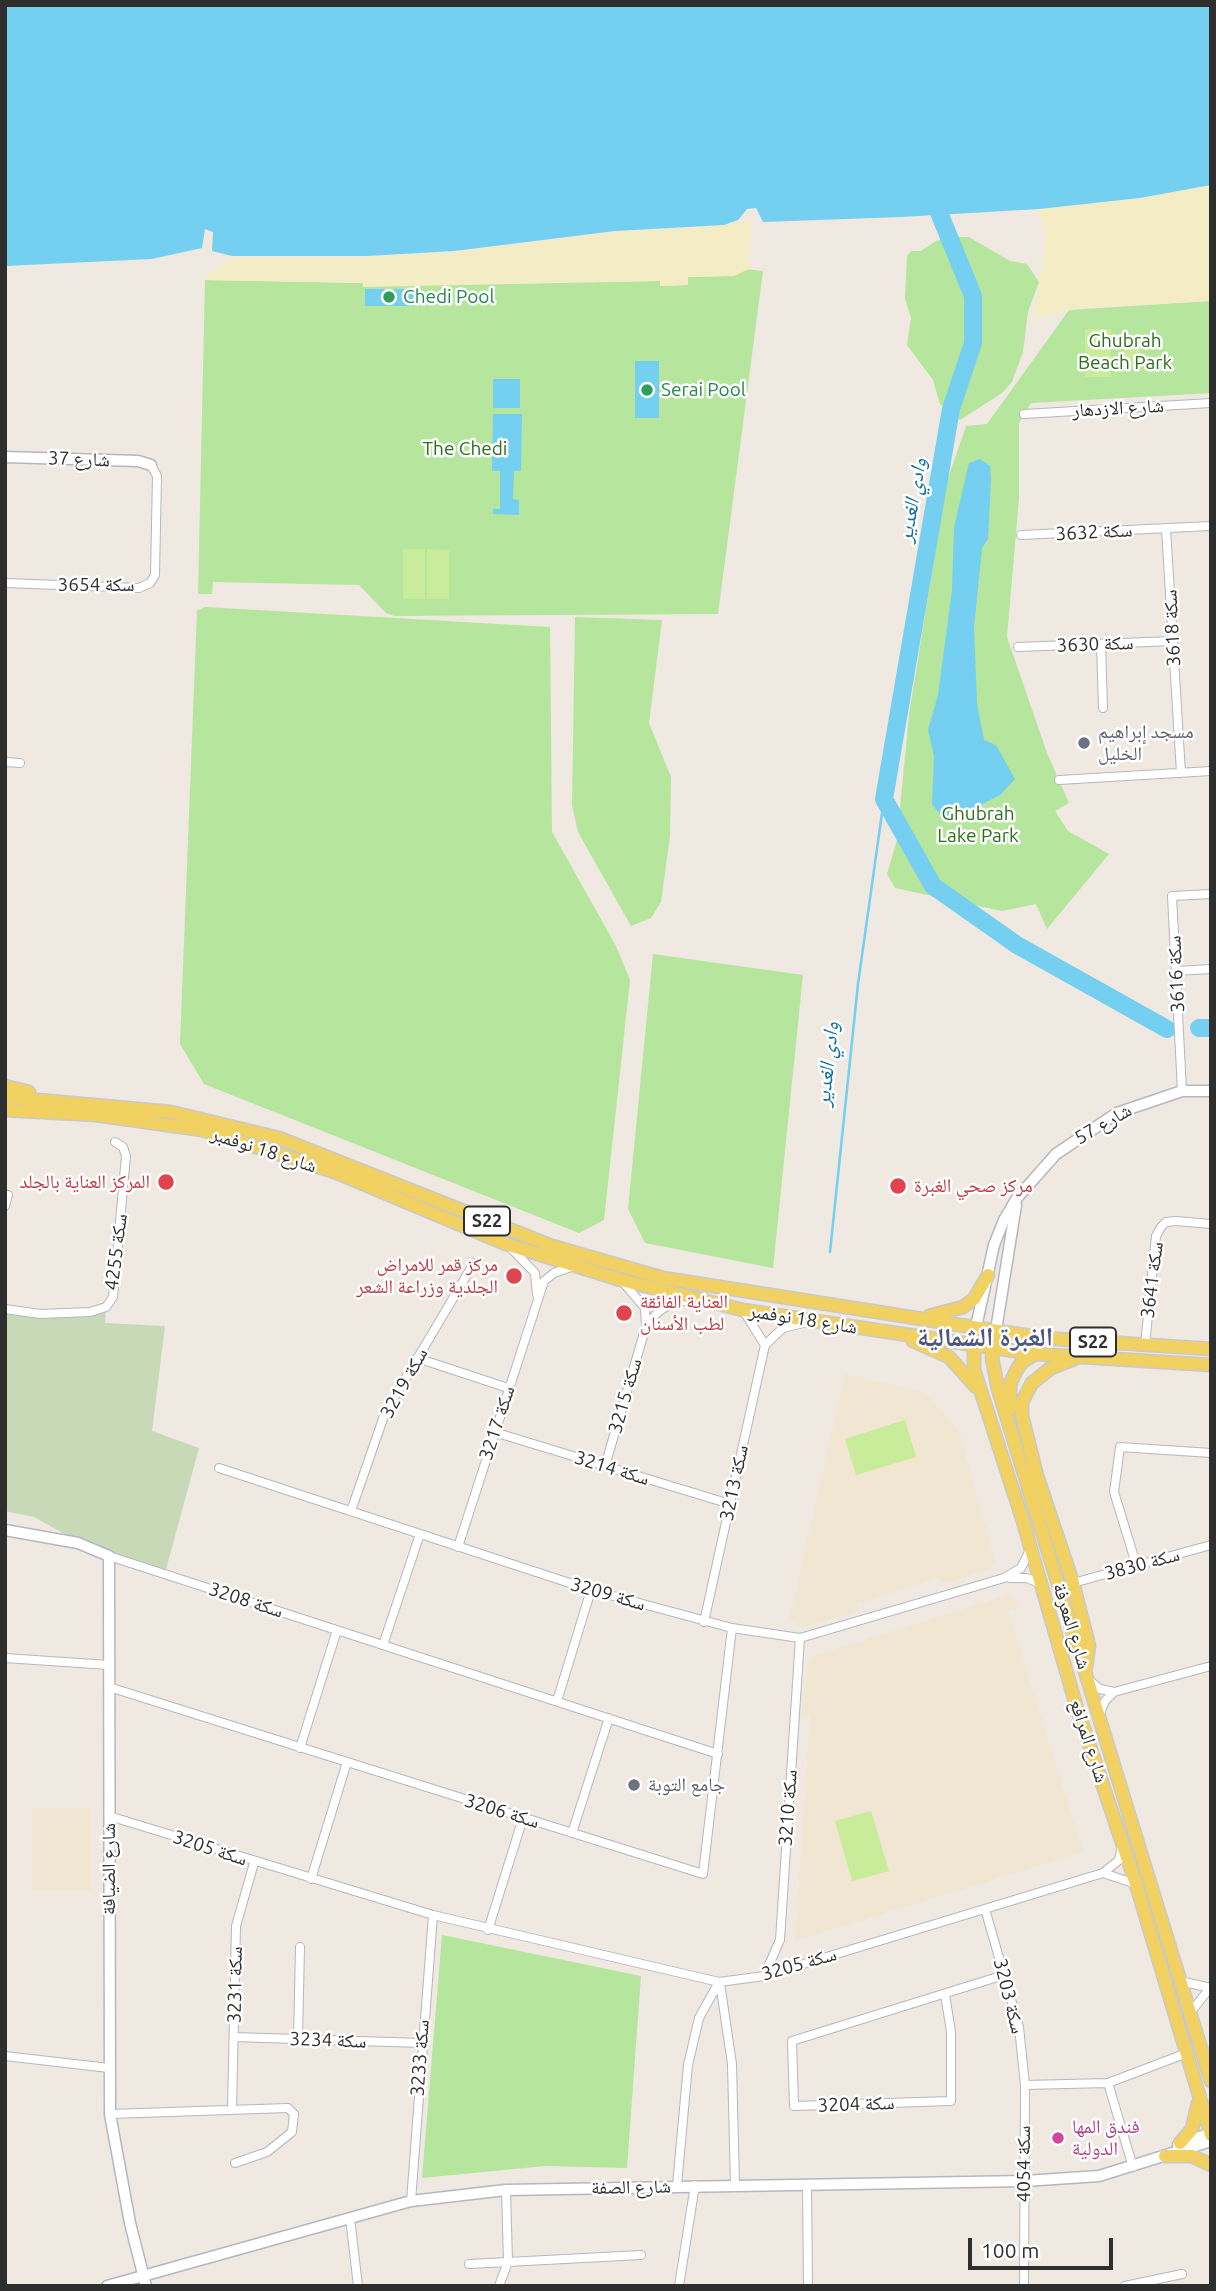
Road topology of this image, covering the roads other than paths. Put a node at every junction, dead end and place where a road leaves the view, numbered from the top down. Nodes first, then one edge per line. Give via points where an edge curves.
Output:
1 (1211, 403) edge
2 (1024, 414) dead end
3 (5, 457) edge
4 (151, 465) joint
5 (1211, 526) edge
6 (1166, 529) junction
7 (1021, 535) dead end
8 (5, 583) edge
9 (1173, 641) junction
10 (1101, 643) junction
11 (1018, 647) dead end
12 (1103, 708) dead end
13 (5, 762) edge
14 (20, 763) dead end
15 (1211, 771) edge
16 (1181, 773) junction
17 (1059, 780) dead end
18 (1211, 894) edge
19 (1211, 969) edge
20 (1176, 971) junction
21 (5, 1086) edge
22 (1182, 1091) junction
23 (1211, 1091) edge
24 (5, 1097) edge
25 (74, 1101) junction
26 (5, 1110) edge
27 (115, 1142) dead end
28 (8, 1195) dead end
29 (1017, 1198) junction
30 (5, 1206) edge
31 (1211, 1224) edge
32 (506, 1244) junction
33 (474, 1262) dead end
34 (574, 1266) junction
35 (988, 1275) junction
36 (621, 1280) junction
37 (693, 1299) junction
38 (537, 1300) junction
39 (5, 1309) edge
40 (743, 1310) junction
41 (916, 1318) junction
42 (810, 1321) junction
43 (646, 1326) junction
44 (976, 1327) junction
45 (996, 1330) junction
46 (886, 1332) junction
47 (765, 1345) junction
48 (1145, 1345) junction
49 (973, 1346) junction
50 (993, 1349) junction
51 (1211, 1349) edge
52 (1035, 1354) junction
53 (417, 1358) junction
54 (1078, 1358) junction
55 (1211, 1365) edge
56 (508, 1388) junction
57 (983, 1400) junction
58 (1011, 1426) junction
59 (494, 1432) junction
60 (1211, 1453) edge
61 (605, 1466) junction
62 (219, 1468) dead end
63 (730, 1504) junction
64 (351, 1511) junction
65 (5, 1530) edge
66 (421, 1534) junction
67 (1211, 1545) edge
68 (458, 1547) junction
69 (1031, 1548) junction
70 (110, 1556) junction
71 (1136, 1564) junction
72 (1004, 1578) junction
73 (1073, 1583) junction
74 (1041, 1584) junction
75 (591, 1590) junction
76 (704, 1622) junction
77 (732, 1628) junction
78 (337, 1630) junction
79 (800, 1638) junction
80 (383, 1645) junction
81 (5, 1658) edge
82 (109, 1665) junction
83 (1211, 1666) edge
84 (1087, 1675) junction
85 (109, 1687) junction
86 (1114, 1692) junction
87 (557, 1701) junction
88 (610, 1718) junction
89 (1100, 1719) junction
90 (300, 1748) junction
91 (718, 1754) junction
92 (347, 1762) junction
93 (108, 1816) junction
94 (523, 1818) junction
95 (572, 1833) junction
96 (1122, 1842) junction
97 (254, 1863) junction
98 (1103, 1872) junction
99 (311, 1879) junction
100 (1136, 1884) junction
101 (985, 1909) junction
102 (433, 1915) junction
103 (488, 1930) junction
104 (300, 1947) dead end
105 (1004, 1975) junction
106 (764, 1976) junction
107 (1180, 1981) junction
108 (719, 1982) junction
109 (1211, 1988) edge
110 (945, 1994) junction
111 (1189, 2013) junction
112 (234, 2037) junction
113 (298, 2039) junction
114 (421, 2043) junction
115 (1186, 2053) junction
116 (5, 2056) edge
117 (108, 2068) junction
118 (1211, 2081) edge
119 (1108, 2083) junction
120 (1024, 2085) junction
121 (1199, 2099) junction
122 (232, 2109) junction
123 (110, 2114) junction
124 (1211, 2134) edge
125 (1211, 2141) edge
126 (1180, 2143) junction
127 (1165, 2155) junction
128 (235, 2163) dead end
129 (1211, 2165) edge
130 (1133, 2167) junction
131 (1024, 2181) junction
132 (677, 2185) junction
133 (695, 2185) junction
134 (735, 2185) junction
135 (807, 2185) junction
136 (506, 2190) junction
137 (411, 2201) junction
138 (350, 2218) junction
139 (641, 2255) dead end
140 (508, 2262) junction
141 (469, 2264) dead end
142 (1182, 2274) dead end
143 (145, 2281) edge
144 (107, 2286) edge
145 (358, 2286) edge
146 (499, 2286) edge
147 (679, 2286) edge
148 (808, 2286) edge
149 (1024, 2286) edge
150 (1125, 2286) edge

1 - 2 street, شارع الازدهار
3 - 4 street, شارع 37
4 - 8 street, سكة 3654 via 157,476 155,575 150,583 139,588
5 - 6 street
6 - 7 street, سكة 3632
6 - 9 street, سكة 3618
9 - 10 street, سكة 3630
9 - 16 street, سكة 3618
10 - 11 street, سكة 3630
10 - 12 street
13 - 14 street
15 - 16 street
16 - 17 street
18 - 20 street, سكة 3616 via 1172,896
19 - 20 street
20 - 22 street, سكة 3616
21 - 25 main road
22 - 23 street, شارع 57
22 - 29 street, شارع 57 via 1137,1105 1096,1126 1056,1154
24 - 25 main road, شارع 18 نوفمبر / S22
25 - 41 main road, شارع 18 نوفمبر / S22 via 171,1112 279,1138 552,1246 663,1278
26 - 32 main road, شارع 18 نوفمبر / S22 via 96,1115 203,1130 335,1172
27 - 39 street, سكة 4255 via 126,1156 113,1297 106,1307 90,1312 40,1314
28 - 30 street
29 - 35 street, شارع 57 via 997,1235
29 - 45 street
31 - 48 street, سكة 3641 via 1166,1222 1156,1236
32 - 34 main road, شارع 18 نوفمبر / S22
32 - 38 street via 535,1273
33 - 53 street, سكة 3219
34 - 36 main road, شارع 18 نوفمبر / S22
34 - 38 street, سكة 3217 via 544,1281
35 - 41 main road via 974,1299 963,1307
35 - 44 street, شارع 57
36 - 37 main road, شارع 18 نوفمبر / S22
36 - 43 street via 645,1308
37 - 40 main road, شارع 18 نوفمبر / S22
37 - 43 street via 672,1303
38 - 56 street, سكة 3217
40 - 42 main road, شارع 18 نوفمبر / S22
40 - 47 street
41 - 44 main road, شارع 18 نوفمبر / S22
42 - 46 main road, شارع 18 نوفمبر / S22
42 - 47 street via 783,1328
43 - 61 street, سكة 3215
44 - 45 main road, شارع 18 نوفمبر / S22
44 - 49 main road
45 - 48 main road, شارع 18 نوفمبر / S22
45 - 50 main road, شارع المعرفة
46 - 49 main road, شارع 18 نوفمبر / S22
46 - 57 main road via 949,1357 963,1369
47 - 63 street, سكة 3213
48 - 51 main road, شارع 18 نوفمبر / S22
49 - 50 main road, شارع 18 نوفمبر / S22
49 - 57 main road, شارع المرافع
50 - 52 main road, شارع 18 نوفمبر / S22
50 - 58 main road, شارع المعرفة via 994,1372
52 - 54 main road, شارع 18 نوفمبر / S22
52 - 58 main road via 1022,1362 1010,1384
53 - 56 street
53 - 64 street, سكة 3219 via 385,1413
54 - 55 main road, شارع 18 نوفمبر / S22
54 - 73 main road via 1041,1374 1022,1402 1037,1476
56 - 59 street, سكة 3217
57 - 69 main road, شارع المرافع
58 - 84 main road, شارع المعرفة
59 - 61 street, سكة 3214
59 - 68 street, سكة 3217
60 - 71 street via 1120,1447 1114,1492
61 - 63 street, سكة 3214
62 - 64 street, سكة 3209
63 - 76 street, سكة 3213
64 - 66 street, سكة 3209
65 - 70 street via 78,1543
66 - 68 street, سكة 3209
66 - 80 street
67 - 71 street, سكة 3830
68 - 75 street, سكة 3209
69 - 72 street, سكة 3209 via 1021,1568
69 - 74 main road, شارع المرافع
70 - 78 street, سكة 3208
70 - 82 street, شارع الضيافة
71 - 73 street, سكة 3830
72 - 74 street, سكة 3209 via 1027,1578
72 - 79 street, سكة 3209
73 - 84 main road via 1089,1646
74 - 96 main road, شارع المرافع
75 - 76 street, سكة 3209
75 - 87 street
76 - 77 street, سكة 3209
77 - 79 street, سكة 3209
77 - 91 street
78 - 80 street, سكة 3208
78 - 90 street
79 - 106 street, سكة 3210 via 780,1940
80 - 87 street, سكة 3208
81 - 82 street
82 - 85 street, شارع الضيافة
83 - 86 street
84 - 86 street via 1100,1689
84 - 89 main road, شارع المعرفة
85 - 90 street, سكة 3206
85 - 93 street, شارع الضيافة
86 - 89 street via 1101,1708
87 - 88 street, سكة 3208
88 - 91 street, سكة 3208
88 - 95 street
89 - 107 main road, شارع المعرفة
90 - 92 street, سكة 3206
91 - 95 street, سكة 3206 via 703,1874
92 - 94 street, سكة 3206
92 - 99 street
93 - 97 street, سكة 3205
93 - 117 street, شارع الضيافة
94 - 95 street, سكة 3206
94 - 103 street
96 - 98 street via 1119,1860
96 - 100 main road, شارع المرافع
97 - 99 street, سكة 3205
97 - 112 street, سكة 3231 via 236,1926
98 - 100 street
98 - 101 street, سكة 3205
99 - 102 street, سكة 3205
100 - 115 main road, شارع المرافع
101 - 105 street, سكة 3203
101 - 106 street, سكة 3205
102 - 103 street, سكة 3205
102 - 114 street, سكة 3233
103 - 108 street, سكة 3205
104 - 113 street
105 - 110 street, سكة 3204
105 - 120 street, سكة 3203 via 1019,2026
106 - 108 street, سكة 3205
107 - 109 street
107 - 111 main road, شارع المعرفة
108 - 132 street via 699,2018 688,2065
108 - 134 street via 732,2064
109 - 111 street
110 - 110 street, سكة 3204 via 951,2032 951,2101 794,2106 792,2040
111 - 118 main road, شارع المعرفة
112 - 113 street, سكة 3234
112 - 122 street, سكة 3231
113 - 114 street, سكة 3234
114 - 137 street, سكة 3233
115 - 119 street
115 - 121 main road, شارع المرافع
116 - 117 street
117 - 123 street, شارع الضيافة
119 - 120 street
119 - 130 street
120 - 131 street, سكة 4054
121 - 124 main road, شارع المرافع
121 - 126 main road via 1192,2129
122 - 123 street
122 - 128 street via 288,2108 295,2123 286,2137 267,2151
123 - 143 street, شارع الضيافة
124 - 126 street, شارع الصفة
125 - 127 street, شارع الصفة
126 - 127 street, شارع الصفة
127 - 129 main road via 1192,2157
127 - 130 street, شارع الصفة
130 - 131 street, شارع الصفة via 1098,2176
131 - 135 street, شارع الصفة
131 - 149 street, سكة 4054
132 - 133 street, شارع الصفة
132 - 136 street, شارع الصفة
133 - 134 street, شارع الصفة
133 - 147 street
134 - 135 street, شارع الصفة
135 - 148 street
136 - 137 street, شارع الصفة
136 - 140 street
137 - 138 street, شارع الصفة
138 - 143 street, شارع الصفة
138 - 145 street
139 - 140 street
140 - 141 street
140 - 146 street
142 - 150 street
143 - 144 street, شارع الصفة

